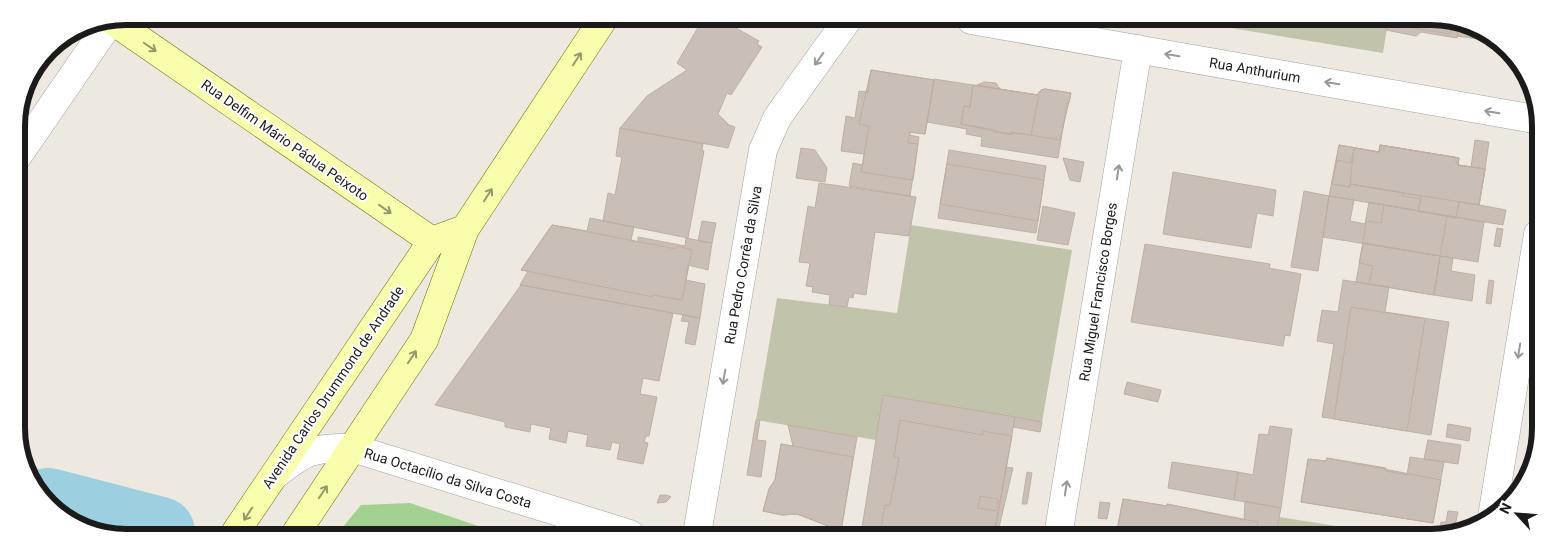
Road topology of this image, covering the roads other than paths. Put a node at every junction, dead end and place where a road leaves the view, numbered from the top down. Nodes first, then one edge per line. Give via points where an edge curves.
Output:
1 (120, 25) edge
2 (599, 25) edge
3 (844, 25) edge
4 (1000, 25) edge
5 (105, 27) edge
6 (1138, 49) junction
7 (1531, 118) edge
8 (25, 145) edge
9 (465, 229) junction
10 (432, 241) junction
11 (1532, 271) edge
12 (352, 448) junction
13 (270, 479) junction
14 (1497, 489) edge
15 (238, 529) edge
16 (299, 529) edge
17 (614, 529) edge
18 (698, 529) edge
19 (1059, 529) edge

1 -> 10 main road, Rua Delfim Mário Pádua Peixoto
9 -> 2 main road
3 -> 18 street, Rua Pedro Corrêa da Silva via 777,118 763,150
4 - 6 street, Rua Anthurium
5 - 8 street
7 -> 6 street, Rua Anthurium
19 -> 6 street, Rua Miguel Francisco Borges
9 - 10 main road
12 -> 9 main road via 424,340
10 - 13 main road, Avenida Carlos Drummond de Andrade
11 -> 14 street
12 - 13 street, Rua Octacílio da Silva Costa via 315,449
16 -> 12 main road
12 - 17 street, Rua Octacílio da Silva Costa
13 -> 15 main road, Avenida Carlos Drummond de Andrade

